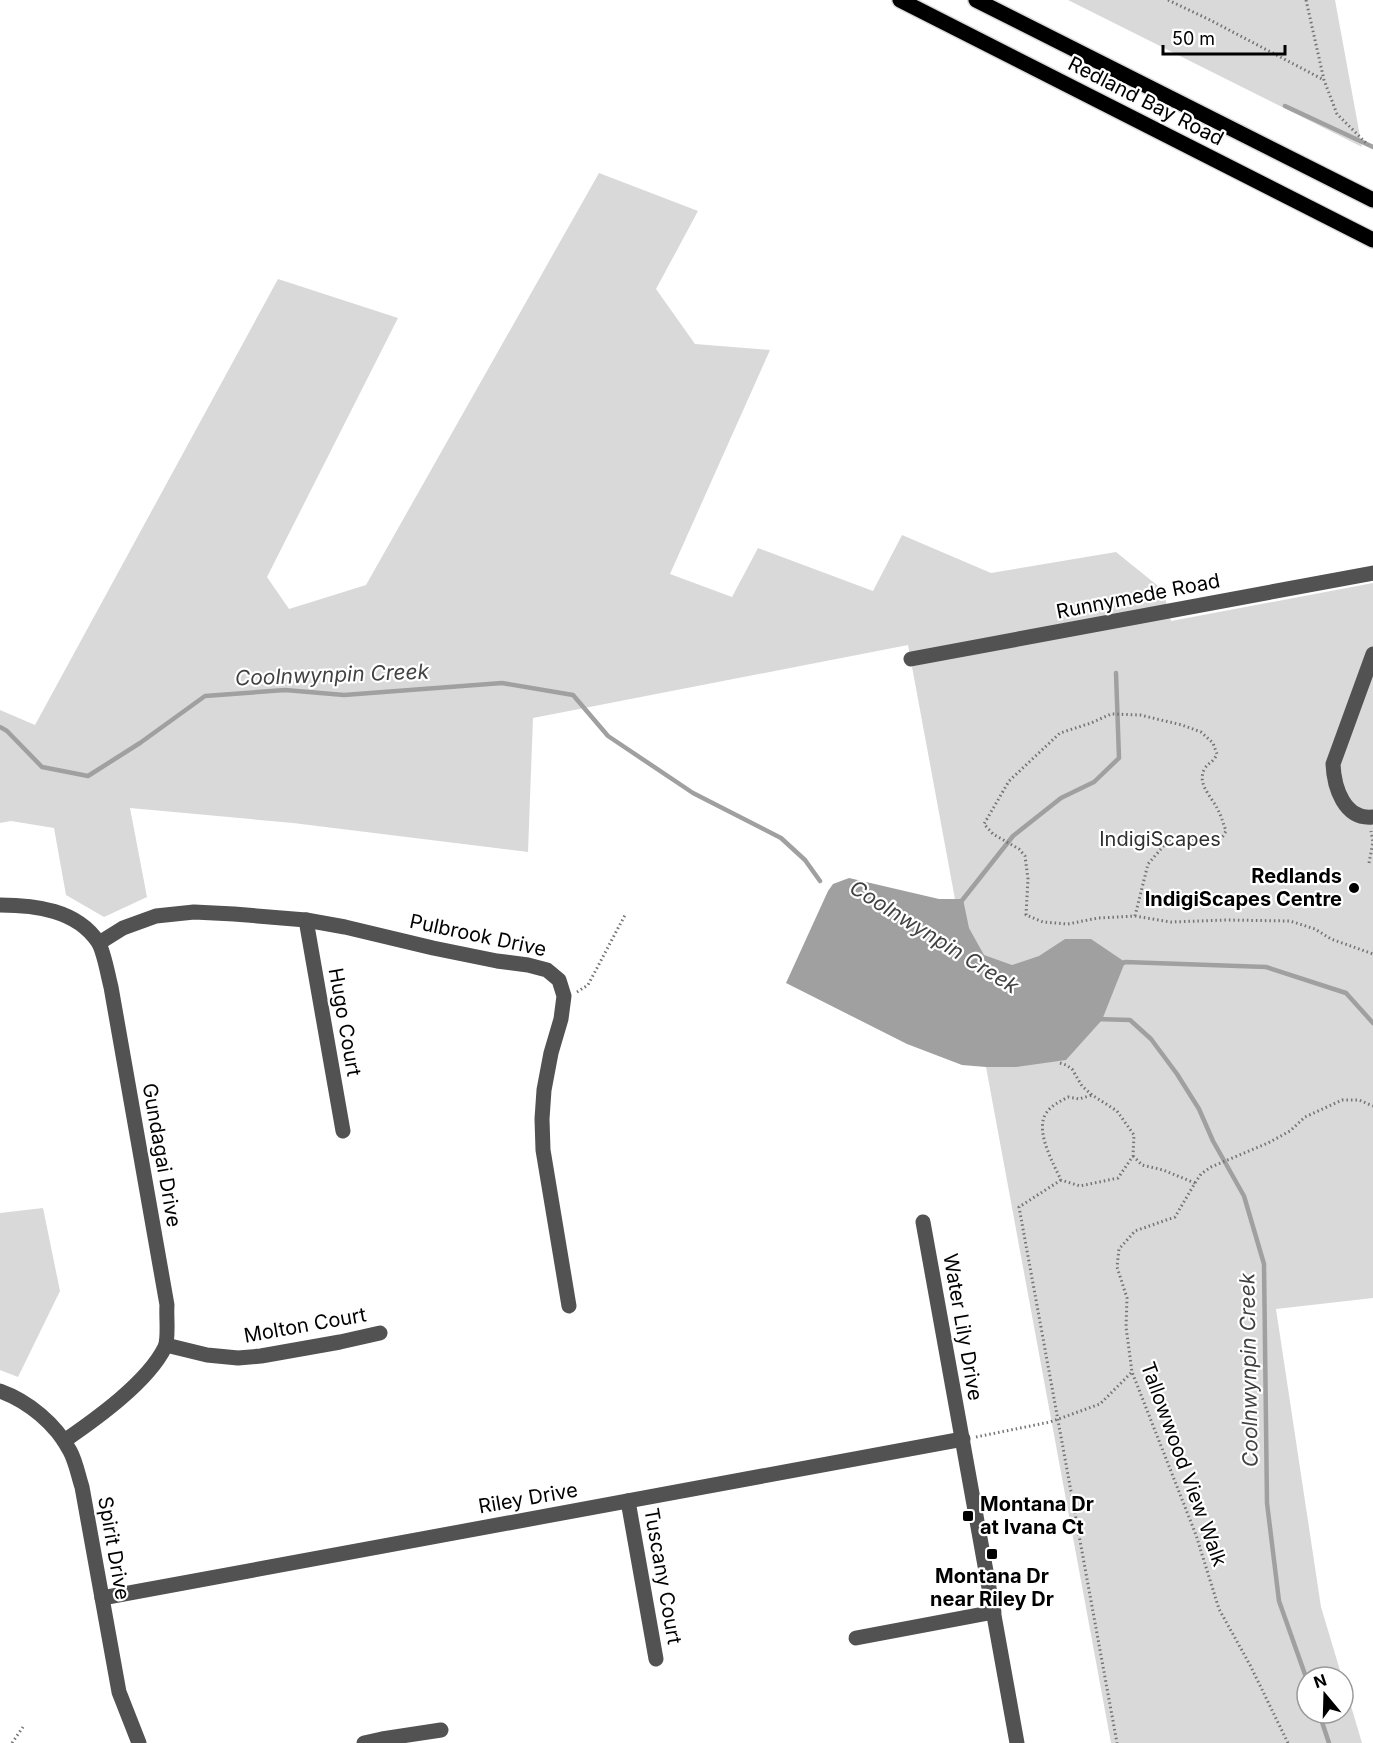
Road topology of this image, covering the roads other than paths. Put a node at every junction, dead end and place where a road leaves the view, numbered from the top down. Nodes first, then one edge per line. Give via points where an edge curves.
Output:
1 (900, 0) edge
2 (976, 0) edge
3 (1373, 200) edge
4 (1373, 240) edge
5 (1373, 573) edge
6 (1373, 654) edge
7 (911, 659) dead end
8 (1371, 817) edge
9 (0, 905) edge
10 (306, 920) junction
11 (99, 943) junction
12 (343, 1131) dead end
13 (923, 1222) dead end
14 (569, 1306) dead end
15 (380, 1333) dead end
16 (166, 1345) junction
17 (0, 1391) edge
18 (969, 1438) junction
19 (64, 1441) junction
20 (628, 1501) junction
21 (102, 1598) junction
22 (994, 1612) junction
23 (856, 1638) dead end
24 (656, 1659) dead end
25 (441, 1730) dead end
26 (139, 1743) edge
27 (364, 1743) edge
28 (1017, 1743) edge

1 - 4 main road, Redland Bay Road
2 - 3 main road, Redland Bay Road
5 - 7 street, Runnymede Road
6 - 8 street via 1333,764 1338,793 1344,803 1352,813
9 - 11 street via 26,905 59,913 83,926
10 - 11 street, Pulbrook Drive via 194,912 156,916 123,928
10 - 12 street, Hugo Court
10 - 14 street, Pulbrook Drive via 497,961 528,964 547,970 559,980 564,996 542,1119 543,1150
11 - 16 street, Gundagai Drive via 111,987 167,1305
13 - 18 street, Water Lily Drive
15 - 16 street, Molton Court via 238,1358
16 - 19 street via 141,1379
17 - 19 street, Spirit Drive via 35,1410
18 - 20 street, Riley Drive
18 - 22 street, Water Lily Drive
19 - 21 street, Spirit Drive via 82,1487
20 - 21 street, Riley Drive
20 - 24 street, Tuscany Court
21 - 26 street, Spirit Drive via 119,1692
22 - 23 street
22 - 28 street, Water Lily Drive
25 - 27 street

